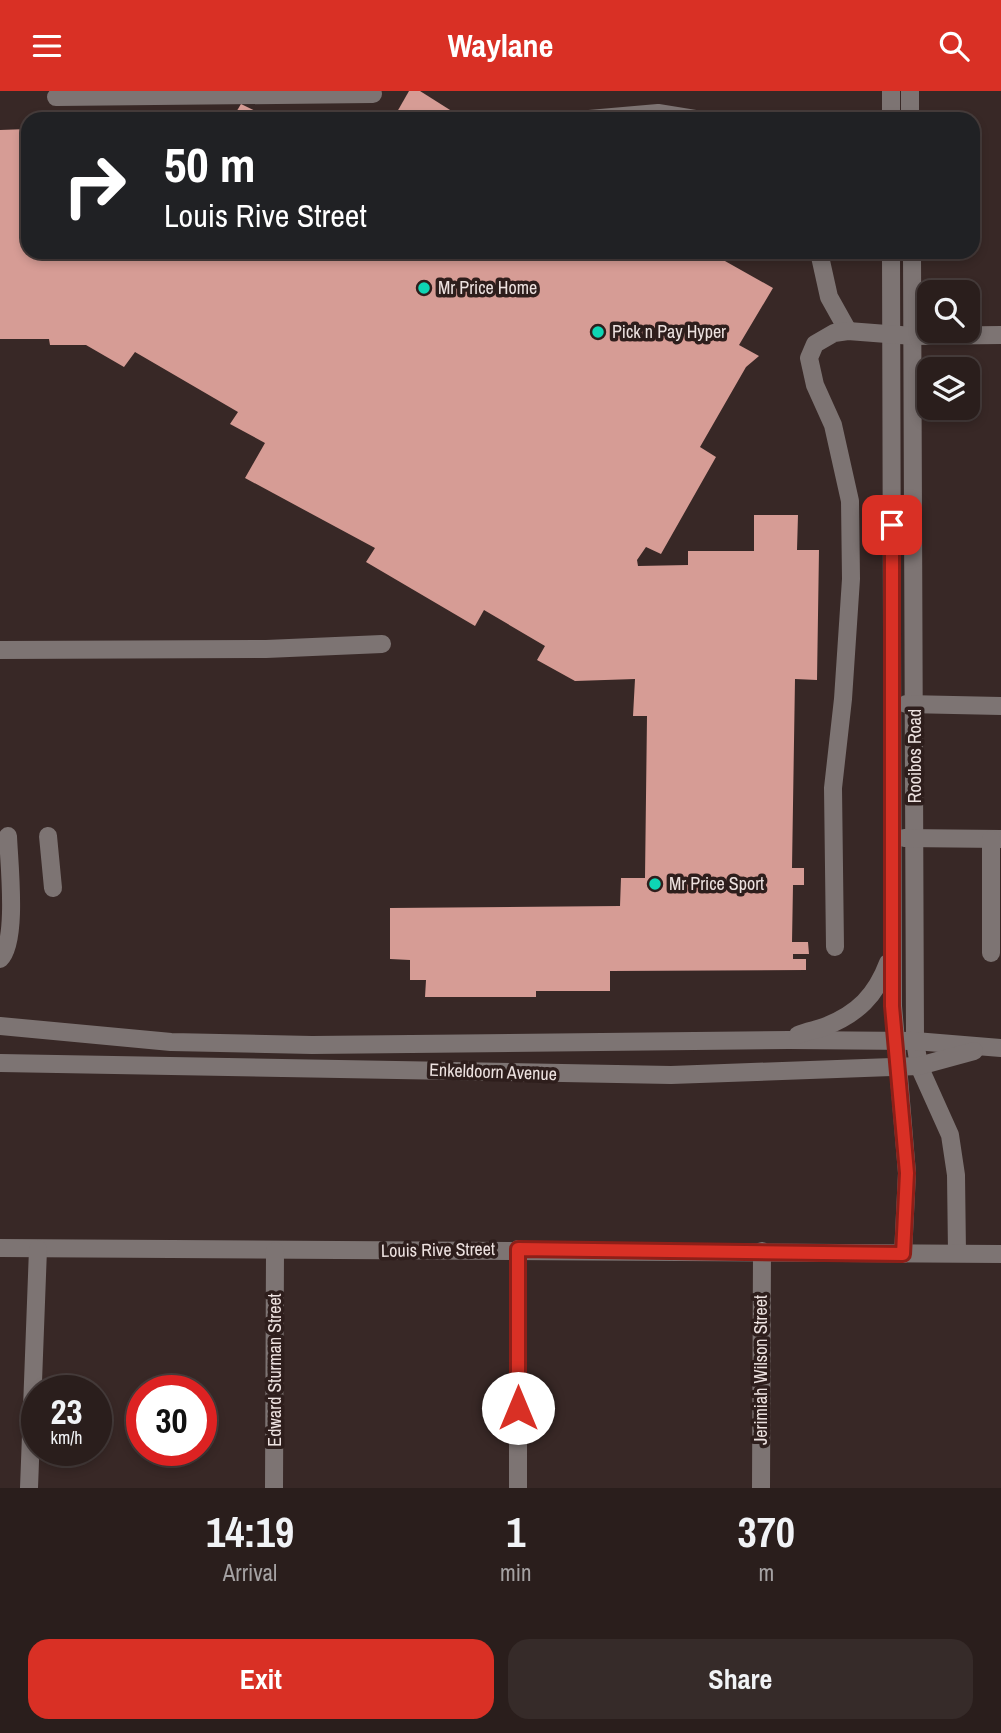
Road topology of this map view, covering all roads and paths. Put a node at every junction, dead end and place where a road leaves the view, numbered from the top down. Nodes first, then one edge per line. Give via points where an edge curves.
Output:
1 (891, 91) edge
2 (909, 91) edge
3 (172, 94) edge
4 (373, 94) dead end
5 (56, 97) dead end
6 (891, 112) edge
7 (910, 112) edge
8 (821, 259) edge
9 (891, 259) edge
10 (912, 259) edge
11 (848, 331) junction
12 (892, 334) junction
13 (1001, 335) edge
14 (913, 336) junction
15 (382, 644) dead end
16 (0, 650) edge
17 (915, 703) junction
18 (892, 704) junction
19 (1001, 706) edge
20 (8, 836) dead end
21 (48, 836) dead end
22 (894, 838) junction
23 (916, 838) junction
24 (996, 839) edge
25 (53, 888) dead end
26 (835, 947) dead end
27 (991, 953) dead end
28 (892, 954) junction
29 (0, 959) edge
30 (0, 1026) edge
31 (789, 1040) junction
32 (894, 1041) junction
33 (915, 1041) junction
34 (992, 1048) edge
35 (0, 1063) edge
36 (919, 1066) junction
37 (897, 1068) junction
38 (0, 1248) edge
39 (38, 1249) junction
40 (518, 1249) junction
41 (275, 1251) junction
42 (762, 1251) junction
43 (957, 1253) junction
44 (903, 1254) junction
45 (1001, 1254) edge
46 (29, 1488) edge
47 (274, 1488) edge
48 (517, 1488) edge
49 (761, 1488) edge

1 - 6 street
2 - 7 street
3 - 4 street
3 - 5 street
8 - 11 street via 829,297
9 - 12 street, Rooibos Road
10 - 14 street, Rooibos Road
11 - 12 street
11 - 26 street via 815,344 809,358 833,425 850,501 844,699 832,788
12 - 14 street
12 - 18 street, Rooibos Road
13 - 14 street
14 - 17 street, Rooibos Road
15 - 16 street
17 - 18 street
17 - 19 street
17 - 23 street, Rooibos Road
18 - 22 street, Rooibos Road
20 - 29 street via 10,928 8,947
21 - 25 street
22 - 23 street
22 - 28 street, Rooibos Road
23 - 24 street
23 - 33 street, Rooibos Road
24 - 27 street
28 - 31 street via 873,994 859,1009
28 - 32 street, Rooibos Road
30 - 31 street, Enkeldoorn Avenue via 171,1042 312,1045
31 - 32 street, Enkeldoorn Avenue
32 - 33 street, Enkeldoorn Avenue
32 - 37 street, Rooibos Road
33 - 34 street, Enkeldoorn Avenue
33 - 36 street, Rooibos Road
34 - 36 street, Enkeldoorn Avenue
35 - 37 street, Enkeldoorn Avenue via 671,1075
36 - 37 street, Enkeldoorn Avenue
36 - 43 street, Rooibos Road via 950,1135 956,1175
37 - 44 street, Rooibos Road via 907,1173
38 - 39 street, Louis Rive Street
39 - 41 street, Louis Rive Street
39 - 46 street
40 - 41 street, Louis Rive Street
40 - 42 street, Louis Rive Street
40 - 48 street
41 - 47 street, Edward Sturman Street
42 - 44 street, Louis Rive Street
42 - 49 street, Jerimiah Wilson Street
43 - 44 street, Louis Rive Street
43 - 45 street, Louis Rive Street

